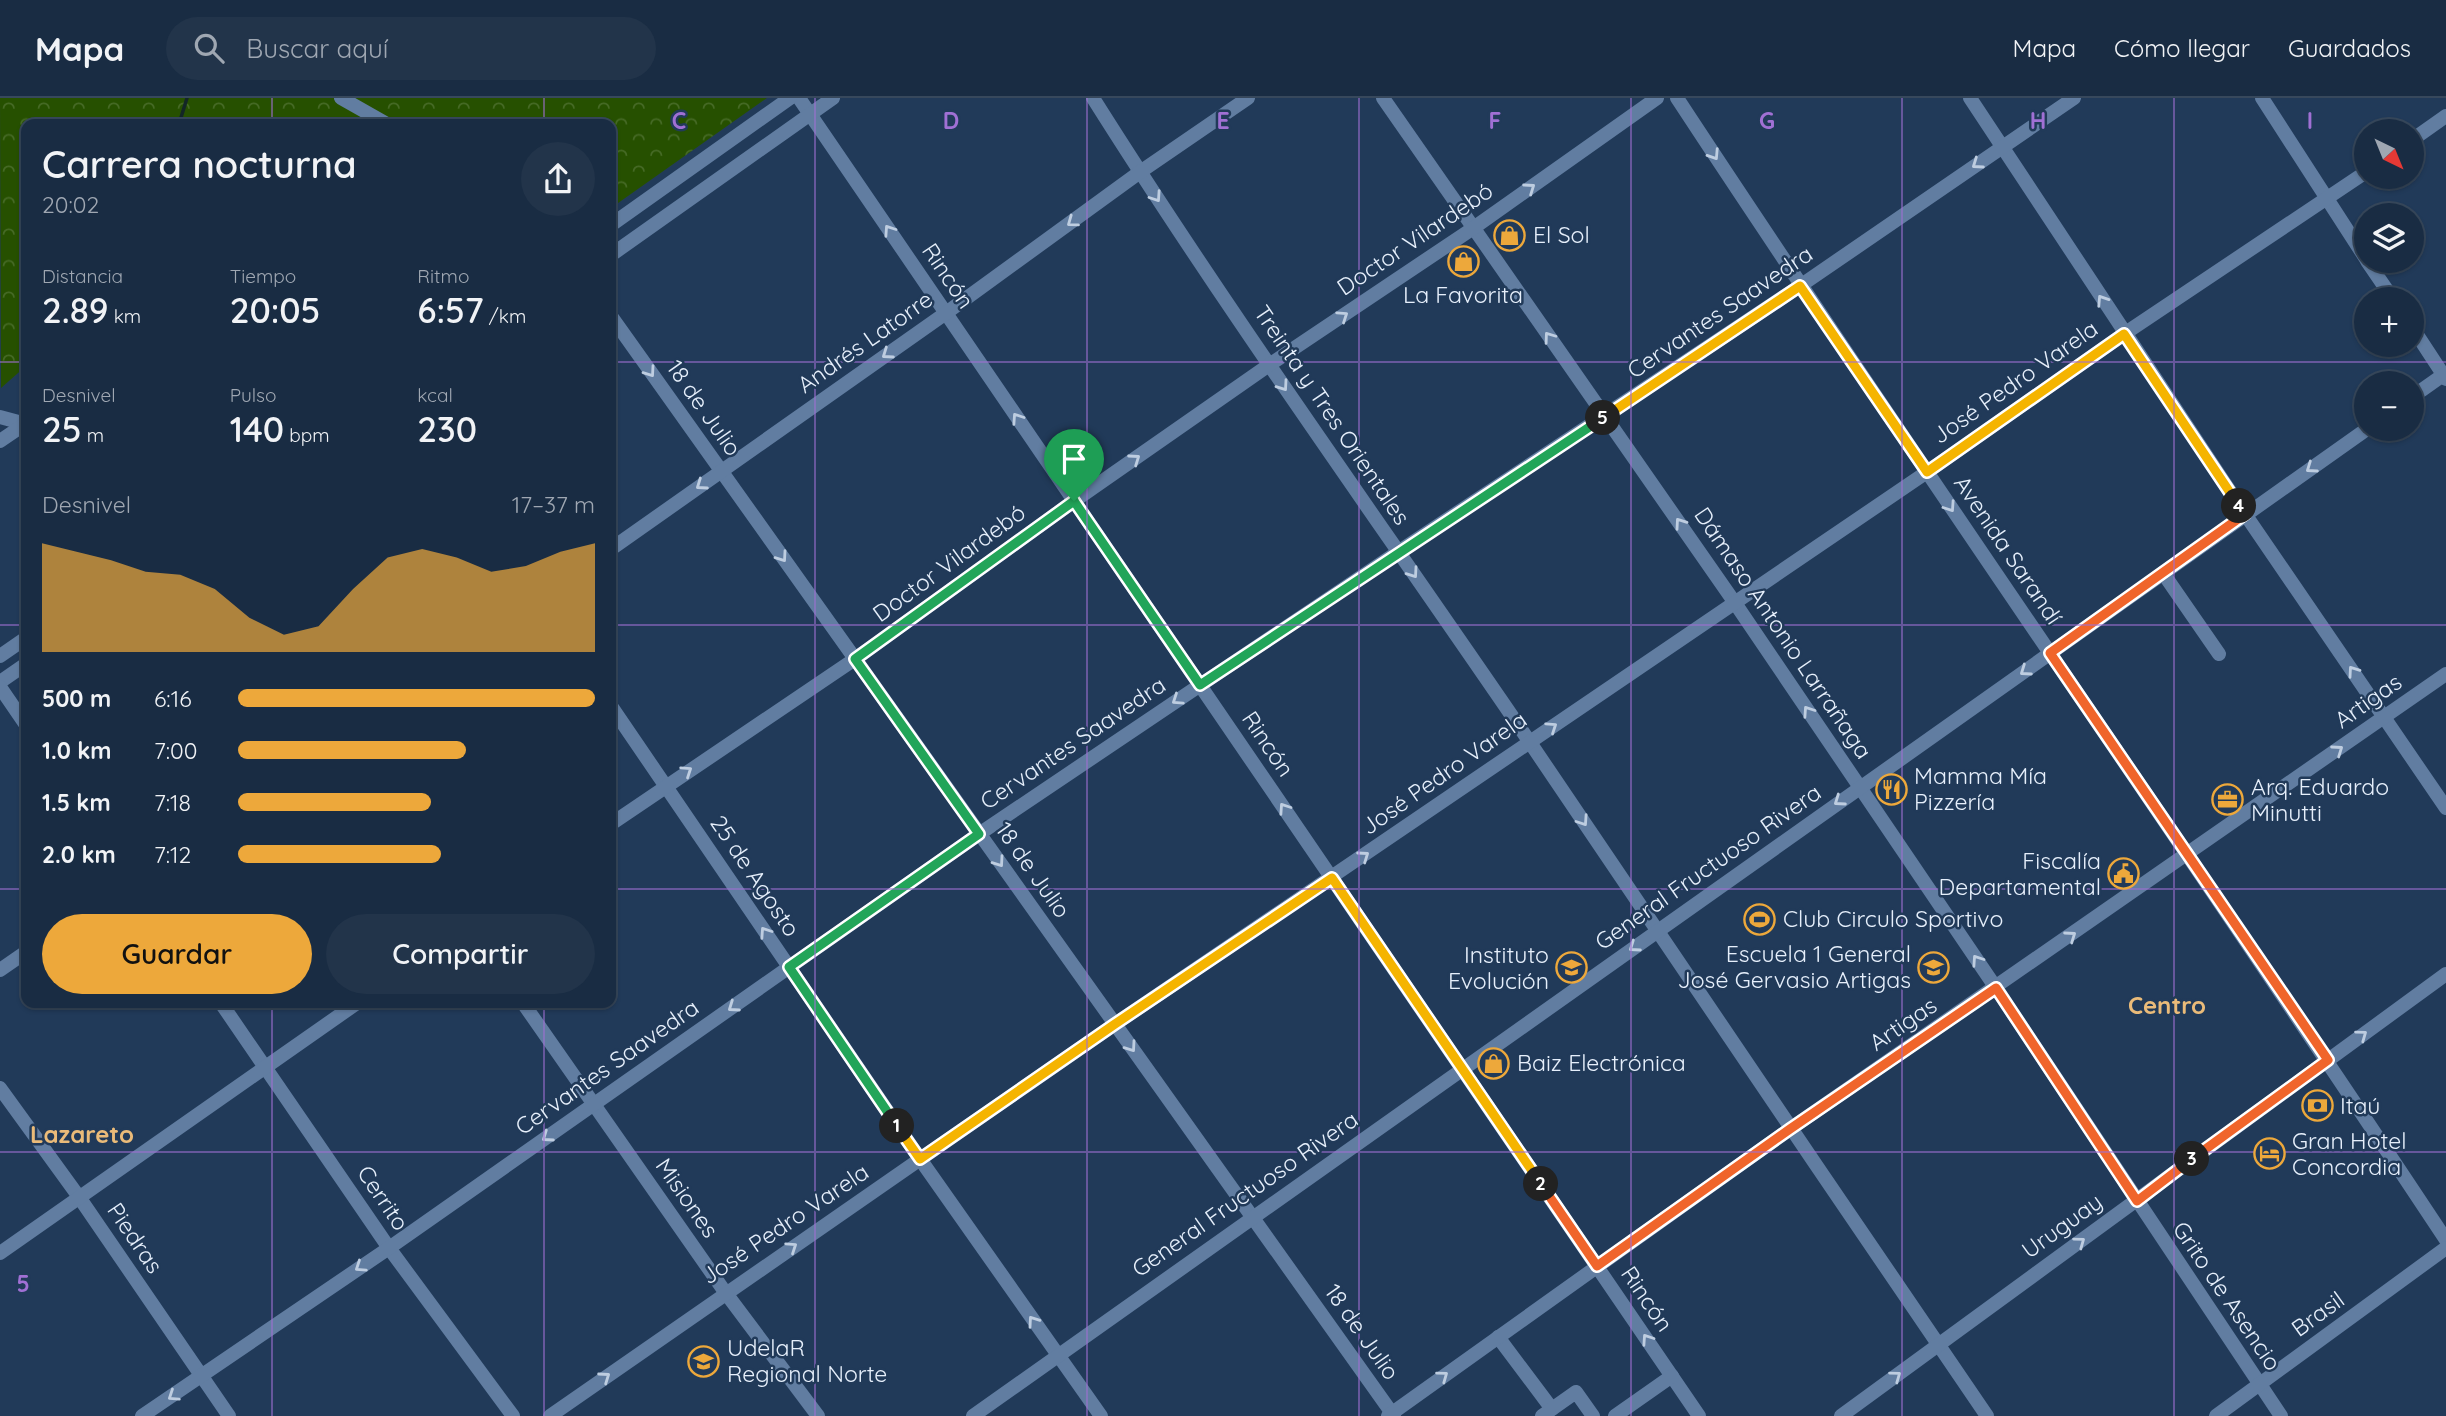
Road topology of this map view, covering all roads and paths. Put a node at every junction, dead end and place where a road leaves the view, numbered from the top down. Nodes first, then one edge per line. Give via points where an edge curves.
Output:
1 (341, 98) edge
2 (790, 98) edge
3 (799, 98) edge
4 (833, 98) edge
5 (1093, 98) edge
6 (1248, 98) edge
7 (1383, 98) edge
8 (1657, 98) edge
9 (1677, 98) edge
10 (1970, 98) edge
11 (2074, 98) edge
12 (2262, 98) edge
13 (809, 113) junction
14 (2446, 116) edge
15 (378, 119) edge
16 (2424, 132) edge
17 (2003, 147) junction
18 (1140, 172) junction
19 (2354, 180) edge
20 (2326, 200) junction
21 (616, 221) edge
22 (1472, 229) junction
23 (2354, 242) edge
24 (616, 250) edge
25 (1800, 286) junction
26 (946, 313) junction
27 (616, 323) edge
28 (2124, 334) junction
29 (2424, 345) edge
30 (1269, 365) junction
31 (2445, 376) edge
32 (2424, 389) edge
33 (1606, 416) junction
34 (0, 417) edge
35 (21, 423) edge
36 (21, 427) edge
37 (2354, 438) edge
38 (0, 441) edge
39 (721, 471) junction
40 (1927, 472) junction
41 (1074, 501) junction
42 (2245, 514) junction
43 (616, 545) edge
44 (1398, 552) junction
45 (2163, 573) junction
46 (1735, 603) junction
47 (21, 641) edge
48 (2050, 653) junction
49 (2219, 654) dead end
50 (0, 656) edge
51 (855, 659) junction
52 (21, 668) edge
53 (2446, 674) edge
54 (0, 684) edge
55 (1200, 685) junction
56 (616, 713) edge
57 (21, 717) edge
58 (2385, 717) junction
59 (1529, 742) junction
60 (665, 785) junction
61 (1860, 786) junction
62 (2446, 808) edge
63 (616, 820) edge
64 (979, 834) junction
65 (2188, 855) junction
66 (1332, 878) junction
67 (1657, 931) junction
68 (21, 955) edge
69 (789, 967) junction
70 (0, 970) edge
71 (2446, 974) edge
72 (1996, 988) junction
73 (225, 1008) edge
74 (350, 1008) edge
75 (527, 1008) edge
76 (1115, 1024) junction
77 (2328, 1060) junction
78 (266, 1067) junction
79 (1462, 1069) junction
80 (0, 1088) edge
81 (594, 1104) junction
82 (1790, 1129) junction
83 (920, 1159) junction
84 (79, 1197) junction
85 (2137, 1201) junction
86 (1252, 1217) junction
87 (2446, 1240) edge
88 (389, 1248) junction
89 (2446, 1248) edge
90 (0, 1253) edge
91 (1597, 1266) junction
92 (725, 1292) junction
93 (1498, 1337) junction
94 (1938, 1345) junction
95 (1057, 1355) junction
96 (201, 1376) junction
97 (1672, 1376) junction
98 (2259, 1385) junction
99 (1547, 1413) edge
100 (1391, 1415) edge
101 (142, 1416) edge
102 (229, 1416) edge
103 (513, 1416) edge
104 (550, 1416) edge
105 (818, 1416) edge
106 (973, 1416) edge
107 (1101, 1416) edge
108 (1593, 1416) edge
109 (1615, 1416) edge
110 (1699, 1416) edge
111 (1841, 1416) edge
112 (1987, 1416) edge
113 (2216, 1416) edge
114 (2281, 1416) edge

1 - 15 street
2 - 21 street
3 - 13 street, Rincón
4 - 13 street
5 - 18 street, Treinta y Tres Orientales
6 - 18 street, Andrés Latorre
7 - 22 street, Dámaso Antonio Larrañaga
22 -> 8 street, Doctor Vilardebó
9 -> 25 street, Avenida Sarandí
10 - 17 street
11 - 17 street, Cervantes Saavedra
12 - 20 street
13 - 24 street
26 -> 13 street, Rincón
14 - 16 street
17 -> 25 street, Cervantes Saavedra
28 -> 17 street
18 -> 26 street, Andrés Latorre
18 -> 30 street, Treinta y Tres Orientales
19 - 20 street, José Pedro Varela
20 - 23 street
20 - 28 street, José Pedro Varela
30 -> 22 street, Doctor Vilardebó
33 -> 22 street, Dámaso Antonio Larrañaga
25 - 33 street, Cervantes Saavedra
25 - 40 street, Avenida Sarandí
26 -> 39 street, Andrés Latorre
41 -> 26 street, Rincón
27 -> 39 street, 18 de Julio
28 - 40 street, José Pedro Varela
28 - 42 street
29 - 31 street
41 -> 30 street, Doctor Vilardebó
30 -> 44 street, Treinta y Tres Orientales
31 - 32 street
33 - 44 street, Cervantes Saavedra
46 -> 33 street, Dámaso Antonio Larrañaga
34 - 35 street
36 - 38 street
37 -> 42 street, General Fructuoso Rivera
39 -> 43 street, Andrés Latorre
39 -> 51 street, 18 de Julio
40 - 46 street, José Pedro Varela
40 -> 48 street, Avenida Sarandí
41 - 51 street, Doctor Vilardebó
41 - 55 street, Rincón
42 - 45 street, General Fructuoso Rivera
58 -> 42 street
44 - 55 street, Cervantes Saavedra
44 -> 59 street, Treinta y Tres Orientales
45 - 48 street, General Fructuoso Rivera
45 - 49 street
59 -> 46 street, José Pedro Varela
61 -> 46 street, Dámaso Antonio Larrañaga
47 - 50 street
48 -> 61 street, General Fructuoso Rivera
48 - 65 street, Avenida Sarandí
60 -> 51 street, Doctor Vilardebó
51 - 64 street, 18 de Julio
52 - 54 street
53 - 58 street, Artigas
54 - 57 street
55 -> 64 street, Cervantes Saavedra
66 -> 55 street, Rincón
56 - 60 street, 25 de Agosto
58 - 62 street
65 -> 58 street, Artigas
66 -> 59 street, José Pedro Varela
59 -> 67 street, Treinta y Tres Orientales
60 - 63 street, Doctor Vilardebó
69 -> 60 street, 25 de Agosto
61 -> 67 street, General Fructuoso Rivera
72 -> 61 street, Dámaso Antonio Larrañaga
64 - 69 street, Cervantes Saavedra
64 -> 76 street, 18 de Julio
72 -> 65 street, Artigas
65 - 77 street, Avenida Sarandí
66 - 76 street, José Pedro Varela
66 - 79 street, Rincón
67 -> 79 street, General Fructuoso Rivera
67 - 82 street, Treinta y Tres Orientales
68 - 70 street
69 -> 81 street, Cervantes Saavedra
69 - 83 street, 25 de Agosto
77 -> 71 street, Uruguay
72 - 82 street, Artigas
72 - 85 street, Dámaso Antonio Larrañaga
73 - 78 street, Cerrito
74 - 78 street
75 - 81 street, Misiones
76 - 83 street, José Pedro Varela
76 -> 86 street, 18 de Julio
77 - 85 street, Uruguay
77 - 87 street, Avenida Sarandí
78 - 84 street
78 - 88 street, Cerrito
79 - 86 street, General Fructuoso Rivera
79 - 91 street, Rincón
80 - 84 street, Piedras
81 -> 88 street, Cervantes Saavedra
81 - 92 street, Misiones
82 - 91 street, Artigas
82 - 94 street, Treinta y Tres Orientales
92 -> 83 street, José Pedro Varela
95 -> 83 street, 25 de Agosto
84 - 90 street
84 - 96 street, Piedras
94 -> 85 street, Uruguay
85 - 98 street, Grito de Asencio
86 - 95 street, General Fructuoso Rivera
86 - 100 street, 18 de Julio
88 -> 96 street, Cervantes Saavedra
88 - 103 street, Cerrito
89 - 98 street, Brasil
91 - 93 street, Artigas
97 -> 91 street, Rincón
104 -> 92 street, José Pedro Varela
92 - 105 street, Misiones
93 - 99 street
100 -> 93 street, Artigas
111 -> 94 street, Uruguay
94 - 112 street, Treinta y Tres Orientales
95 - 106 street, General Fructuoso Rivera
95 - 107 street, 25 de Agosto
96 -> 101 street, Cervantes Saavedra
96 - 102 street, Piedras
97 - 109 street
97 - 110 street, Rincón
98 - 113 street, Brasil
98 - 114 street, Grito de Asencio
99 - 108 street via 1576,1392

